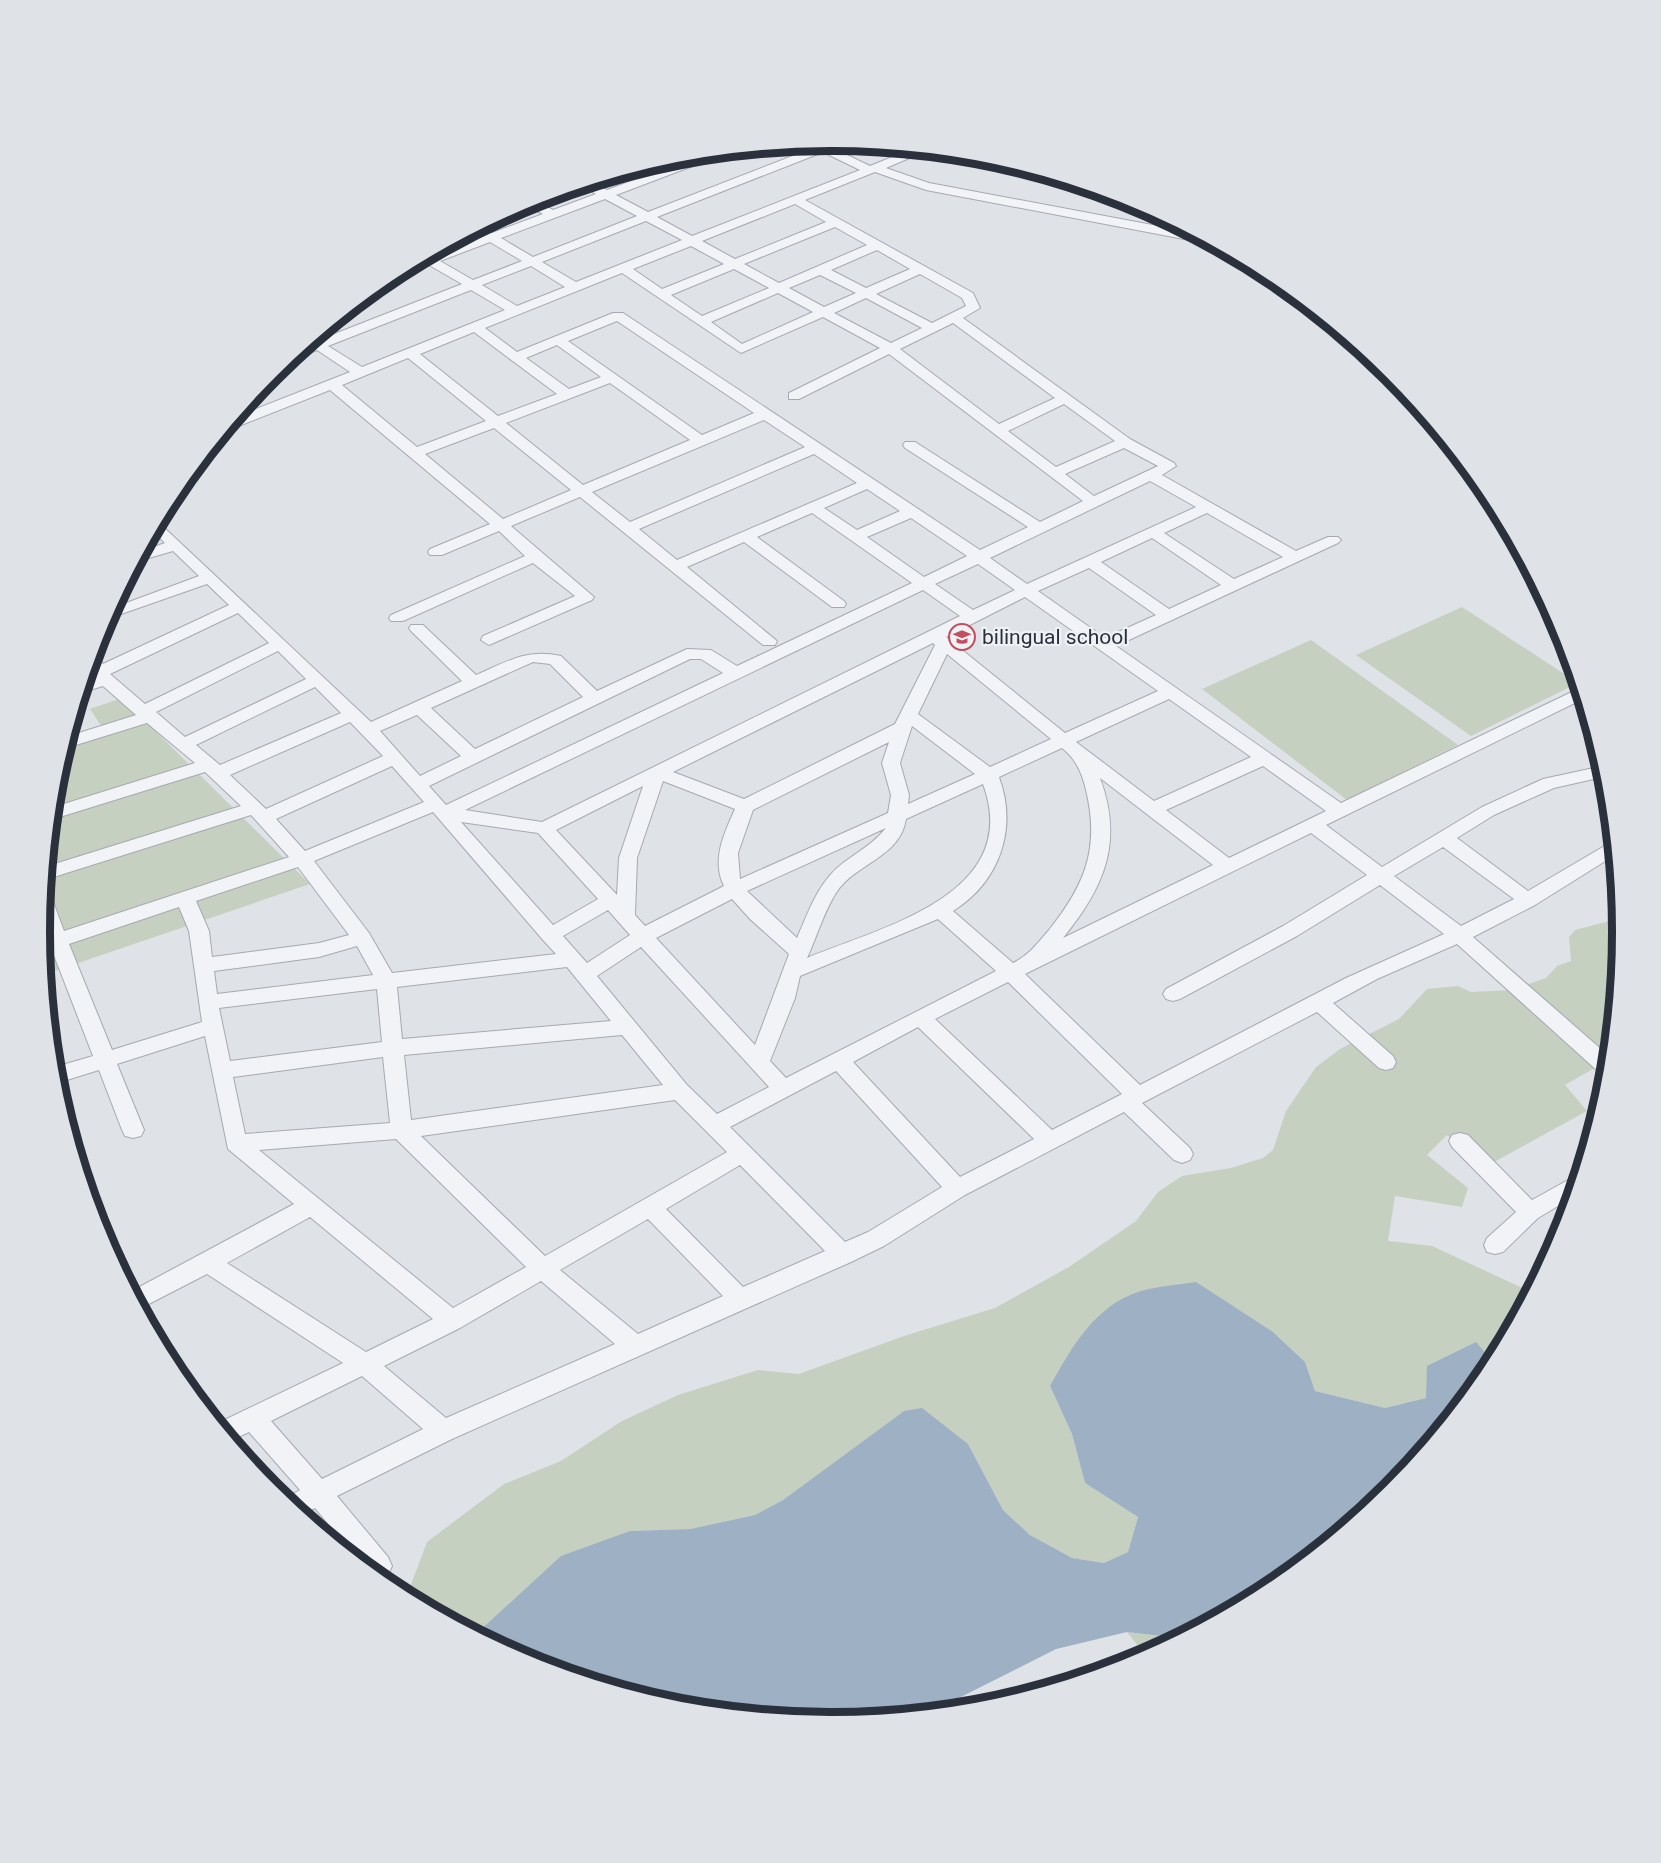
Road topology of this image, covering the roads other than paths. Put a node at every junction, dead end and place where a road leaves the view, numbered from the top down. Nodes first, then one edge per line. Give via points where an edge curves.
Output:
1 (828, 150) edge
2 (816, 151) edge
3 (905, 154) edge
4 (685, 165) edge
5 (872, 169) junction
6 (648, 173) edge
7 (654, 176) junction
8 (594, 188) edge
9 (606, 194) junction
10 (796, 200) junction
11 (540, 207) edge
12 (552, 214) junction
13 (647, 216) junction
14 (837, 222) junction
15 (483, 232) edge
16 (1183, 235) edge
17 (491, 237) junction
18 (692, 241) junction
19 (878, 245) junction
20 (447, 251) edge
21 (431, 261) edge
22 (531, 261) junction
23 (735, 264) junction
24 (623, 268) junction
25 (921, 269) junction
26 (822, 270) junction
27 (472, 285) junction
28 (575, 287) junction
29 (780, 288) junction
30 (661, 294) junction
31 (866, 294) junction
32 (516, 311) junction
33 (824, 312) junction
34 (953, 317) junction
35 (701, 322) junction
36 (475, 327) junction
37 (932, 328) junction
38 (323, 339) edge
39 (558, 340) junction
40 (316, 344) edge
41 (891, 349) junction
42 (410, 353) junction
43 (516, 357) junction
44 (361, 373) junction
45 (611, 378) junction
46 (332, 384) junction
47 (568, 395) junction
48 (794, 396) dead end
49 (1065, 398) junction
50 (765, 414) junction
51 (240, 420) edge
52 (496, 422) junction
53 (999, 430) junction
54 (700, 441) junction
55 (1125, 442) junction
56 (910, 445) dead end
57 (815, 448) junction
58 (415, 453) junction
59 (1055, 473) junction
60 (1151, 475) junction
61 (869, 483) junction
62 (582, 491) junction
63 (1093, 502) junction
64 (813, 507) junction
65 (1208, 507) junction
66 (912, 512) junction
67 (501, 525) junction
68 (628, 528) junction
69 (1040, 528) junction
70 (161, 530) edge
71 (1153, 532) junction
72 (746, 536) junction
73 (856, 536) junction
74 (1333, 540) dead end
75 (176, 545) junction
76 (436, 552) dead end
77 (147, 555) edge
78 (535, 557) junction
79 (979, 557) junction
80 (1295, 557) junction
81 (1090, 561) junction
82 (676, 566) junction
83 (208, 578) junction
84 (924, 583) junction
85 (1233, 586) junction
86 (1027, 590) junction
87 (838, 604) dead end
88 (239, 606) junction
89 (119, 611) edge
90 (1168, 616) junction
91 (972, 617) junction
92 (397, 618) dead end
93 (417, 628) dead end
94 (489, 640) dead end
95 (940, 640) junction
96 (769, 641) dead end
97 (279, 644) junction
98 (1104, 645) junction
99 (99, 670) edge
100 (736, 674) junction
101 (317, 680) junction
102 (474, 682) junction
103 (1171, 692) junction
104 (1575, 696) edge
105 (595, 699) junction
106 (420, 708) junction
107 (146, 714) junction
108 (353, 714) junction
109 (905, 722) junction
110 (368, 730) junction
111 (73, 741) edge
112 (1064, 741) junction
113 (182, 745) junction
114 (1081, 754) junction
115 (395, 758) junction
116 (474, 758) junction
117 (1264, 758) junction
118 (212, 769) junction
119 (657, 772) junction
120 (1595, 773) edge
121 (989, 775) junction
122 (418, 784) junction
123 (745, 806) junction
124 (440, 808) junction
125 (1153, 809) junction
126 (1339, 811) junction
127 (59, 812) edge
128 (259, 812) junction
129 (897, 817) junction
130 (1312, 824) junction
131 (544, 828) junction
132 (1443, 837) junction
133 (1607, 851) edge
134 (302, 859) junction
135 (1228, 867) junction
136 (52, 872) edge
137 (1380, 875) junction
138 (734, 890) junction
139 (185, 898) junction
140 (611, 900) junction
141 (1528, 900) junction
142 (941, 911) junction
143 (625, 916) junction
144 (550, 934) junction
145 (1459, 935) junction
146 (643, 936) junction
147 (362, 938) junction
148 (50, 943) edge
149 (800, 952) junction
150 (1032, 963) junction
151 (203, 965) junction
152 (578, 967) junction
153 (791, 972) junction
154 (1011, 973) junction
155 (386, 980) junction
156 (1173, 994) dead end
157 (208, 1002) junction
158 (1319, 1002) junction
159 (920, 1017) junction
160 (213, 1026) junction
161 (625, 1027) junction
162 (393, 1048) junction
163 (106, 1059) junction
164 (839, 1060) junction
165 (1600, 1061) edge
166 (759, 1062) junction
167 (1386, 1062) dead end
168 (223, 1070) junction
169 (63, 1073) edge
170 (783, 1089) junction
171 (680, 1091) junction
172 (1133, 1099) junction
173 (715, 1125) junction
174 (133, 1130) dead end
175 (401, 1130) junction
176 (1460, 1141) dead end
177 (1050, 1142) junction
178 (236, 1143) junction
179 (743, 1153) junction
180 (1182, 1154) dead end
181 (957, 1189) junction
182 (1566, 1193) edge
183 (311, 1204) junction
184 (650, 1207) junction
185 (1530, 1212) junction
186 (1495, 1245) dead end
187 (843, 1255) junction
188 (208, 1263) junction
189 (543, 1269) junction
190 (141, 1298) edge
191 (740, 1299) junction
192 (452, 1321) junction
193 (634, 1345) junction
194 (365, 1364) junction
195 (253, 1419) junction
196 (230, 1430) edge
197 (443, 1431) junction
198 (318, 1492) junction
199 (298, 1503) edge
200 (379, 1566) dead end

1 - 5 street
2 - 13 street
3 - 5 street
4 - 7 street
5 - 10 street
5 - 16 street via 926,186
6 - 7 street
7 - 9 street
8 - 9 street
9 - 12 street
9 - 13 street
10 - 14 street
10 - 18 street
11 - 12 street
12 - 17 street
13 - 18 street
13 - 22 street
14 - 19 street
14 - 23 street
15 - 17 street
17 - 20 street
17 - 22 street
18 - 23 street
18 - 24 street
19 - 25 street
19 - 26 street
21 - 27 street
22 - 27 street
22 - 28 street
23 - 29 street
23 - 30 street
24 - 28 street
24 - 30 street
25 - 31 street
25 - 34 street via 968,296 973,308
26 - 29 street
26 - 31 street
27 - 32 street
27 - 38 street
28 - 32 street
29 - 33 street
29 - 35 street
30 - 35 street
31 - 33 street
31 - 37 street
32 - 36 street
33 - 35 street via 741,349
33 - 41 street
34 - 37 street
34 - 49 street
36 - 42 street
36 - 43 street
37 - 41 street
39 - 43 street
39 - 45 street
39 - 50 street via 618,316
40 - 44 street
41 - 48 street
41 - 53 street
42 - 44 street
42 - 52 street
43 - 47 street
44 - 46 street
45 - 47 street
45 - 54 street
46 - 51 street
46 - 58 street
47 - 52 street
49 - 53 street
49 - 55 street
50 - 54 street
50 - 57 street
52 - 58 street
52 - 62 street
53 - 59 street
54 - 62 street
55 - 59 street
55 - 60 street via 1169,466
56 - 69 street
57 - 61 street
57 - 68 street
58 - 67 street
59 - 63 street
60 - 63 street
60 - 65 street
61 - 64 street
61 - 66 street
62 - 67 street
62 - 68 street
63 - 69 street
64 - 72 street
64 - 73 street
65 - 71 street
65 - 80 street
66 - 73 street
66 - 79 street
67 - 76 street
67 - 78 street
68 - 82 street
69 - 79 street
70 - 75 street
71 - 81 street
71 - 85 street
72 - 82 street
72 - 87 street
73 - 84 street
74 - 80 street
75 - 77 street
75 - 83 street
78 - 92 street
78 - 94 street via 586,597
79 - 84 street
79 - 86 street
80 - 85 street
81 - 86 street
81 - 90 street
82 - 96 street
83 - 88 street
83 - 89 street
84 - 91 street
84 - 100 street
85 - 90 street
86 - 91 street
86 - 98 street
88 - 97 street
88 - 99 street
90 - 98 street
91 - 95 street
93 - 102 street
95 - 109 street
95 - 112 street
95 - 119 street
97 - 101 street
97 - 107 street
98 - 103 street
99 - 107 street
100 - 105 street via 705,654 687,654
100 - 124 street
101 - 108 street
101 - 113 street
102 - 105 street via 522,660 544,657 555,660
102 - 106 street
103 - 112 street
103 - 117 street
104 - 126 street
105 - 116 street
106 - 110 street
106 - 116 street
107 - 111 street
107 - 113 street
108 - 110 street
108 - 118 street
109 - 121 street
109 - 123 street
109 - 129 street via 891,763 900,795
110 - 115 street
112 - 114 street
112 - 121 street
113 - 118 street
114 - 125 street
114 - 150 street via 1093,776 1101,851 1091,883
115 - 122 street
115 - 128 street
116 - 122 street
117 - 125 street
117 - 126 street
118 - 127 street
118 - 128 street
119 - 123 street
119 - 131 street
119 - 143 street via 628,858
120 - 132 street via 1529,791
121 - 129 street
121 - 142 street via 996,790 999,822 995,848 967,892
122 - 124 street
123 - 138 street via 731,839 727,868
124 - 131 street
124 - 134 street
124 - 144 street
125 - 135 street
126 - 130 street
128 - 134 street
128 - 136 street
129 - 138 street
129 - 149 street via 895,830 884,843 828,888
130 - 135 street
130 - 137 street
131 - 140 street
132 - 137 street
132 - 141 street
133 - 141 street
134 - 139 street
134 - 147 street
135 - 150 street
137 - 145 street
137 - 156 street
138 - 146 street
138 - 149 street
139 - 148 street
139 - 151 street via 200,931
140 - 143 street
140 - 144 street
141 - 145 street
142 - 153 street
142 - 154 street
143 - 146 street
144 - 152 street
145 - 158 street via 1349,983
145 - 165 street
146 - 152 street
146 - 166 street
147 - 151 street via 319,950
147 - 155 street
148 - 163 street
149 - 153 street
150 - 154 street
151 - 157 street
152 - 155 street
152 - 161 street
153 - 166 street
154 - 159 street
154 - 172 street
155 - 157 street
155 - 162 street
157 - 160 street
158 - 167 street
158 - 172 street
159 - 164 street
159 - 177 street
160 - 163 street
160 - 168 street
161 - 162 street
161 - 171 street
162 - 168 street
162 - 175 street
163 - 169 street
163 - 174 street
164 - 170 street
164 - 181 street
166 - 170 street
168 - 178 street
170 - 173 street
171 - 173 street
171 - 175 street
172 - 177 street
172 - 180 street
173 - 179 street
175 - 178 street
175 - 189 street
176 - 185 street
177 - 181 street
178 - 183 street
179 - 184 street
179 - 187 street
181 - 187 street
182 - 185 street
183 - 188 street
183 - 192 street
184 - 189 street
184 - 191 street
185 - 186 street
187 - 191 street
188 - 190 street
188 - 194 street
189 - 192 street
189 - 193 street
191 - 193 street
192 - 194 street
193 - 197 street
194 - 195 street
194 - 197 street
195 - 196 street
195 - 198 street
197 - 198 street
198 - 199 street
198 - 200 street

